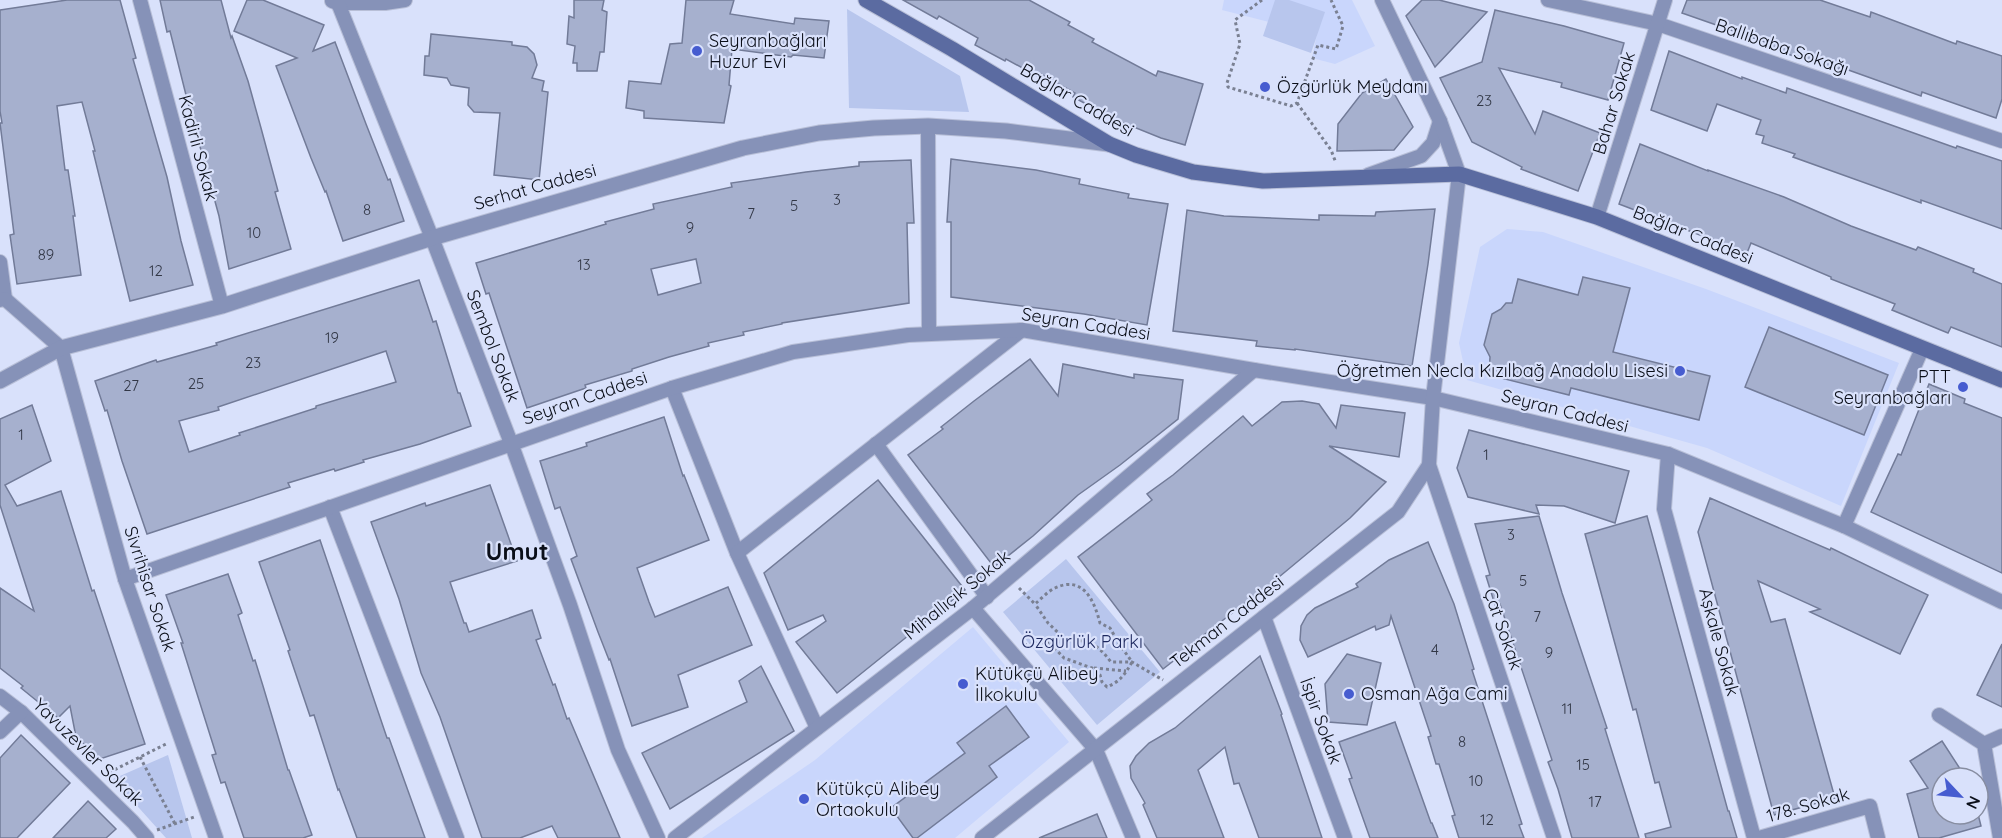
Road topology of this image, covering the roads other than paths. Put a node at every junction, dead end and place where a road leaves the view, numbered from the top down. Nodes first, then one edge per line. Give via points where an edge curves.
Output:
1 (140, 0) edge
2 (405, 0) edge
3 (866, 0) edge
4 (1382, 0) edge
5 (1548, 0) edge
6 (1665, 0) edge
7 (334, 2) edge
8 (1658, 24) junction
9 (1440, 121) junction
10 (928, 126) junction
11 (2002, 141) edge
12 (1109, 144) junction
13 (1459, 174) junction
14 (1359, 178) junction
15 (1597, 217) junction
16 (432, 238) junction
17 (0, 262) edge
18 (2, 300) edge
19 (222, 306) junction
20 (1022, 330) junction
21 (929, 334) junction
22 (61, 348) junction
23 (1923, 349) junction
24 (1254, 370) junction
25 (2002, 380) edge
26 (0, 381) edge
27 (672, 388) junction
28 (1433, 398) junction
29 (511, 443) junction
30 (876, 444) junction
31 (1668, 454) junction
32 (1429, 465) junction
33 (330, 507) junction
34 (1844, 526) junction
35 (737, 553) junction
36 (126, 579) junction
37 (987, 597) junction
38 (2002, 602) edge
39 (973, 608) junction
40 (1264, 616) junction
41 (0, 696) edge
42 (21, 712) junction
43 (1939, 715) dead end
44 (817, 728) junction
45 (0, 732) edge
46 (2002, 736) edge
47 (1984, 744) junction
48 (1096, 750) junction
49 (145, 836) edge
50 (216, 838) edge
51 (457, 838) edge
52 (658, 838) edge
53 (675, 838) edge
54 (982, 838) edge
55 (1133, 838) edge
56 (1345, 838) edge
57 (1554, 838) edge
58 (1754, 838) edge
59 (1758, 838) edge
60 (1878, 838) edge
61 (2000, 838) edge

1 - 19 street, Kadirli Sokak
2 - 7 street
3 - 12 main road, Bağlar Caddesi
4 - 9 street
5 - 8 street, Ballıbaba Sokağı
6 - 8 street, Bahar Sokak
7 - 16 street, Sembol Sokak
8 - 11 street, Ballıbaba Sokağı
8 - 15 street, Bahar Sokak
9 - 13 street
9 - 14 street, Bağlar Caddesi via 1433,143 1421,156
10 - 12 street, Serhat Caddesi
10 - 16 street, Serhat Caddesi via 819,133 743,148
10 - 21 street
12 - 14 main road, Bağlar Caddesi via 1136,156 1224,177 1263,181
13 - 14 main road, Bağlar Caddesi
13 - 15 main road, Bağlar Caddesi
13 - 28 street, Tekman Caddesi
15 - 23 main road, Bağlar Caddesi
16 - 19 street, Serhat Caddesi
16 - 29 street, Sembol Sokak
17 - 18 street
18 - 22 street
19 - 22 street, Serhat Caddesi
20 - 21 street, Seyran Caddesi
20 - 24 street, Seyran Caddesi
20 - 30 street
21 - 27 street, Seyran Caddesi via 793,352
22 - 26 street, Serhat Caddesi
22 - 36 street, Sivrihisar Sokak
23 - 25 main road, Bağlar Caddesi
23 - 34 street
24 - 28 street, Seyran Caddesi
24 - 37 street, Mihallıçık Sokak
27 - 29 street, Seyran Caddesi
27 - 35 street
28 - 31 street, Seyran Caddesi
28 - 32 street, Tekman Caddesi
29 - 33 street, Seyran Caddesi
29 - 52 street, Sembol Sokak via 618,750
30 - 35 street
30 - 37 street
31 - 34 street, Seyran Caddesi
31 - 58 street, Aşkale Sokak via 1664,509
32 - 40 street, Tekman Caddesi via 1398,512
32 - 57 street, Çat Sokak
33 - 36 street, Seyran Caddesi
33 - 51 street
34 - 38 street, Seyran Caddesi
35 - 44 street
36 - 50 street, Sivrihisar Sokak
37 - 39 street, Mihallıçık Sokak
39 - 44 street, Mihallıçık Sokak
39 - 48 street
40 - 48 street, Tekman Caddesi
40 - 56 street, İspir Sokak
41 - 42 street, Yavuzevler Sokak
42 - 45 street
42 - 49 street, Yavuzevler Sokak
43 - 47 street
44 - 53 street, Mihallıçık Sokak
46 - 47 street
47 - 61 street
48 - 54 street, Tekman Caddesi
48 - 55 street
59 - 60 street, 178. Sokak via 1870,806

